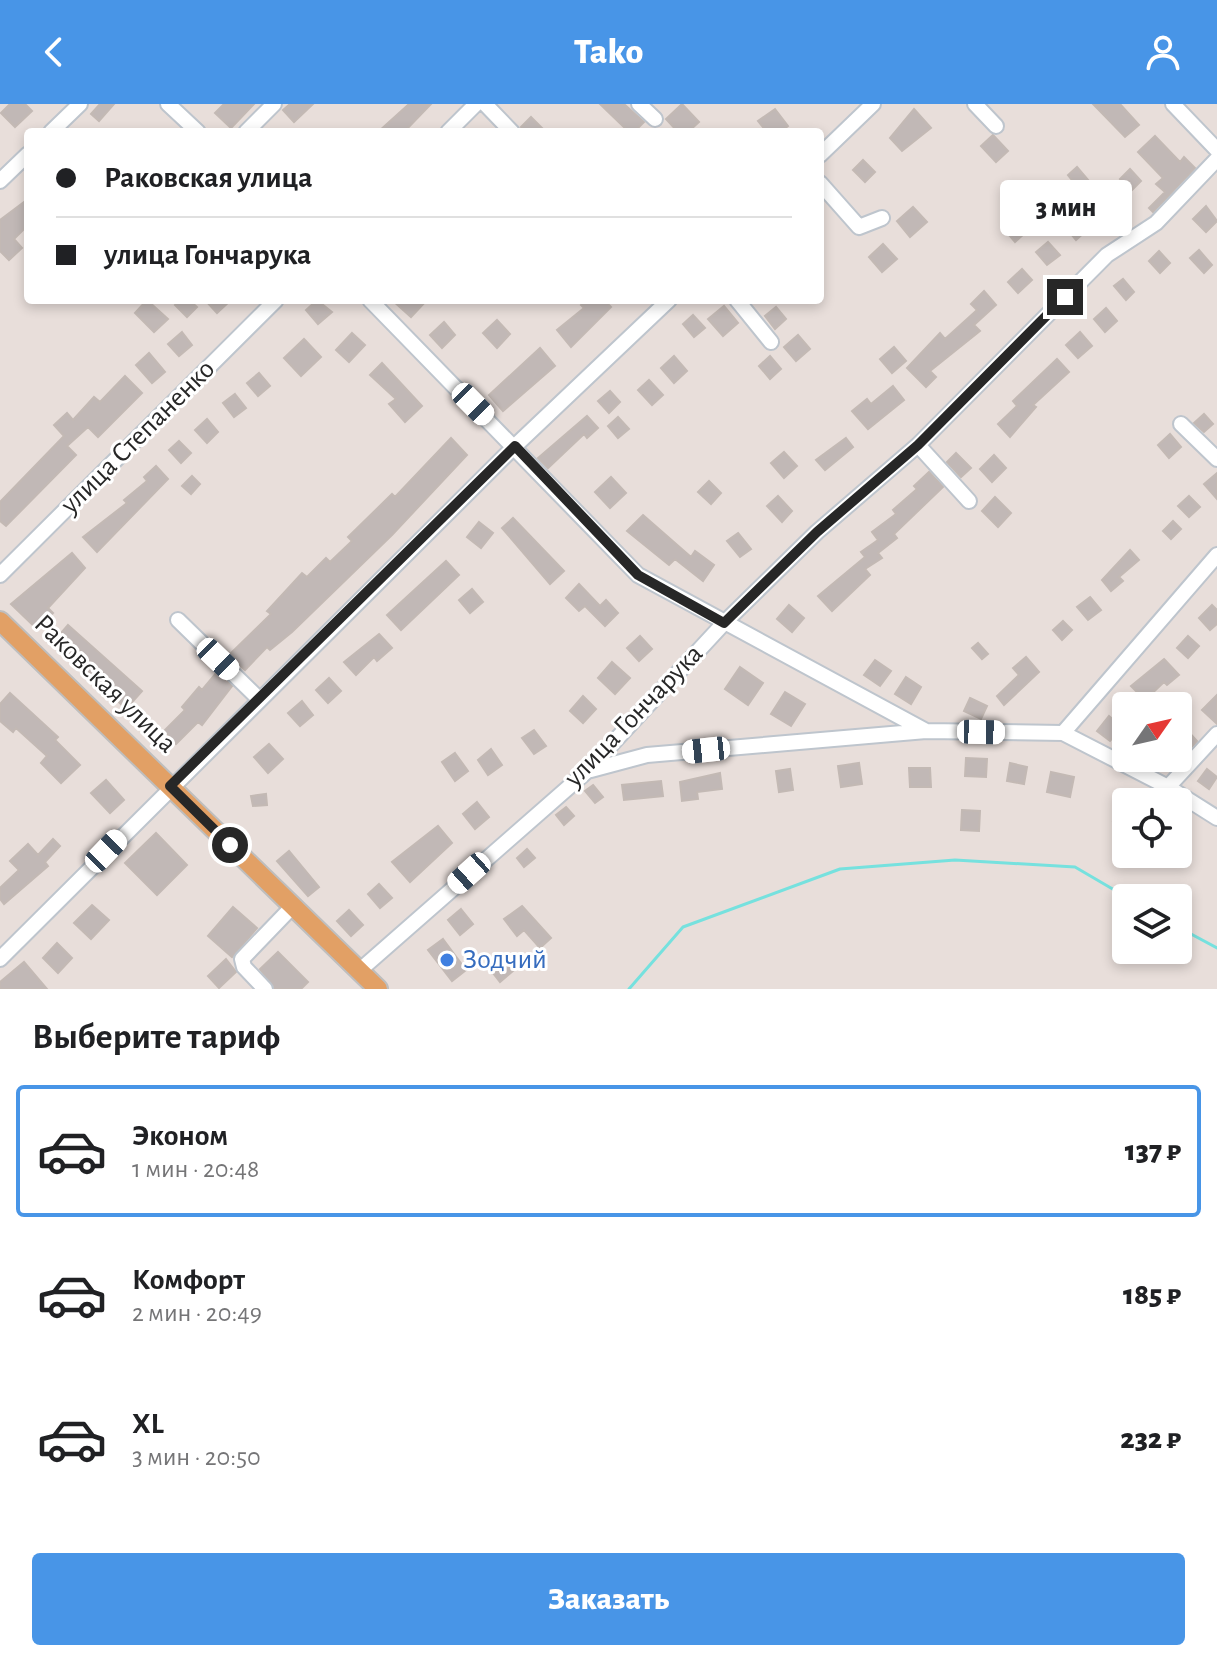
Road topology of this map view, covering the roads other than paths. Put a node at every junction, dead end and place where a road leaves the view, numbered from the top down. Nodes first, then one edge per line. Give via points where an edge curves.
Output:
1 (80, 104) edge
2 (168, 104) edge
3 (274, 104) edge
4 (476, 104) edge
5 (485, 104) edge
6 (639, 104) edge
7 (873, 104) edge
8 (975, 104) edge
9 (1173, 104) edge
10 (655, 119) dead end
11 (996, 126) dead end
12 (55, 128) edge
13 (194, 128) edge
14 (250, 128) edge
15 (452, 128) edge
16 (508, 128) edge
17 (1217, 150) edge
18 (824, 151) edge
19 (24, 158) edge
20 (1217, 159) edge
21 (0, 181) edge
22 (824, 188) edge
23 (882, 218) dead end
24 (272, 304) edge
25 (374, 304) edge
26 (665, 304) edge
27 (740, 304) edge
28 (771, 342) dead end
29 (1181, 424) dead end
30 (918, 445) junction
31 (515, 446) junction
32 (1217, 459) edge
33 (969, 501) dead end
34 (1217, 555) edge
35 (0, 575) edge
36 (178, 620) dead end
37 (0, 621) edge
38 (724, 623) junction
39 (259, 699) junction
40 (926, 731) junction
41 (1063, 733) junction
42 (1217, 734) edge
43 (586, 772) junction
44 (170, 786) junction
45 (1168, 787) junction
46 (1217, 818) edge
47 (293, 906) junction
48 (0, 959) edge
49 (359, 971) junction
50 (265, 989) edge
51 (378, 989) edge

1 - 12 street
2 - 13 street
3 - 14 street
4 - 15 street
5 - 16 street
6 - 10 street
7 - 18 street
8 - 11 street
9 - 17 street
19 - 21 street
20 - 30 street, улица Гончарука via 1156,223 1107,255
22 - 23 street via 859,227
24 - 35 street, улица Степаненко
25 - 31 street
26 - 31 street
27 - 28 street
29 - 32 street
30 - 33 street
30 - 38 street, улица Гончарука via 817,532
31 - 38 street via 638,575
31 - 39 street
34 - 41 street
36 - 39 street
37 - 44 main road, Раковская улица
38 - 40 street
38 - 43 street, улица Гончарука
39 - 44 street
40 - 41 street
40 - 43 street via 647,755
41 - 45 street
42 - 45 street
43 - 49 street, улица Гончарука
44 - 47 main road, Раковская улица
44 - 48 street
45 - 46 street
47 - 49 main road, Раковская улица
47 - 50 street via 242,959
49 - 51 main road, Раковская улица

